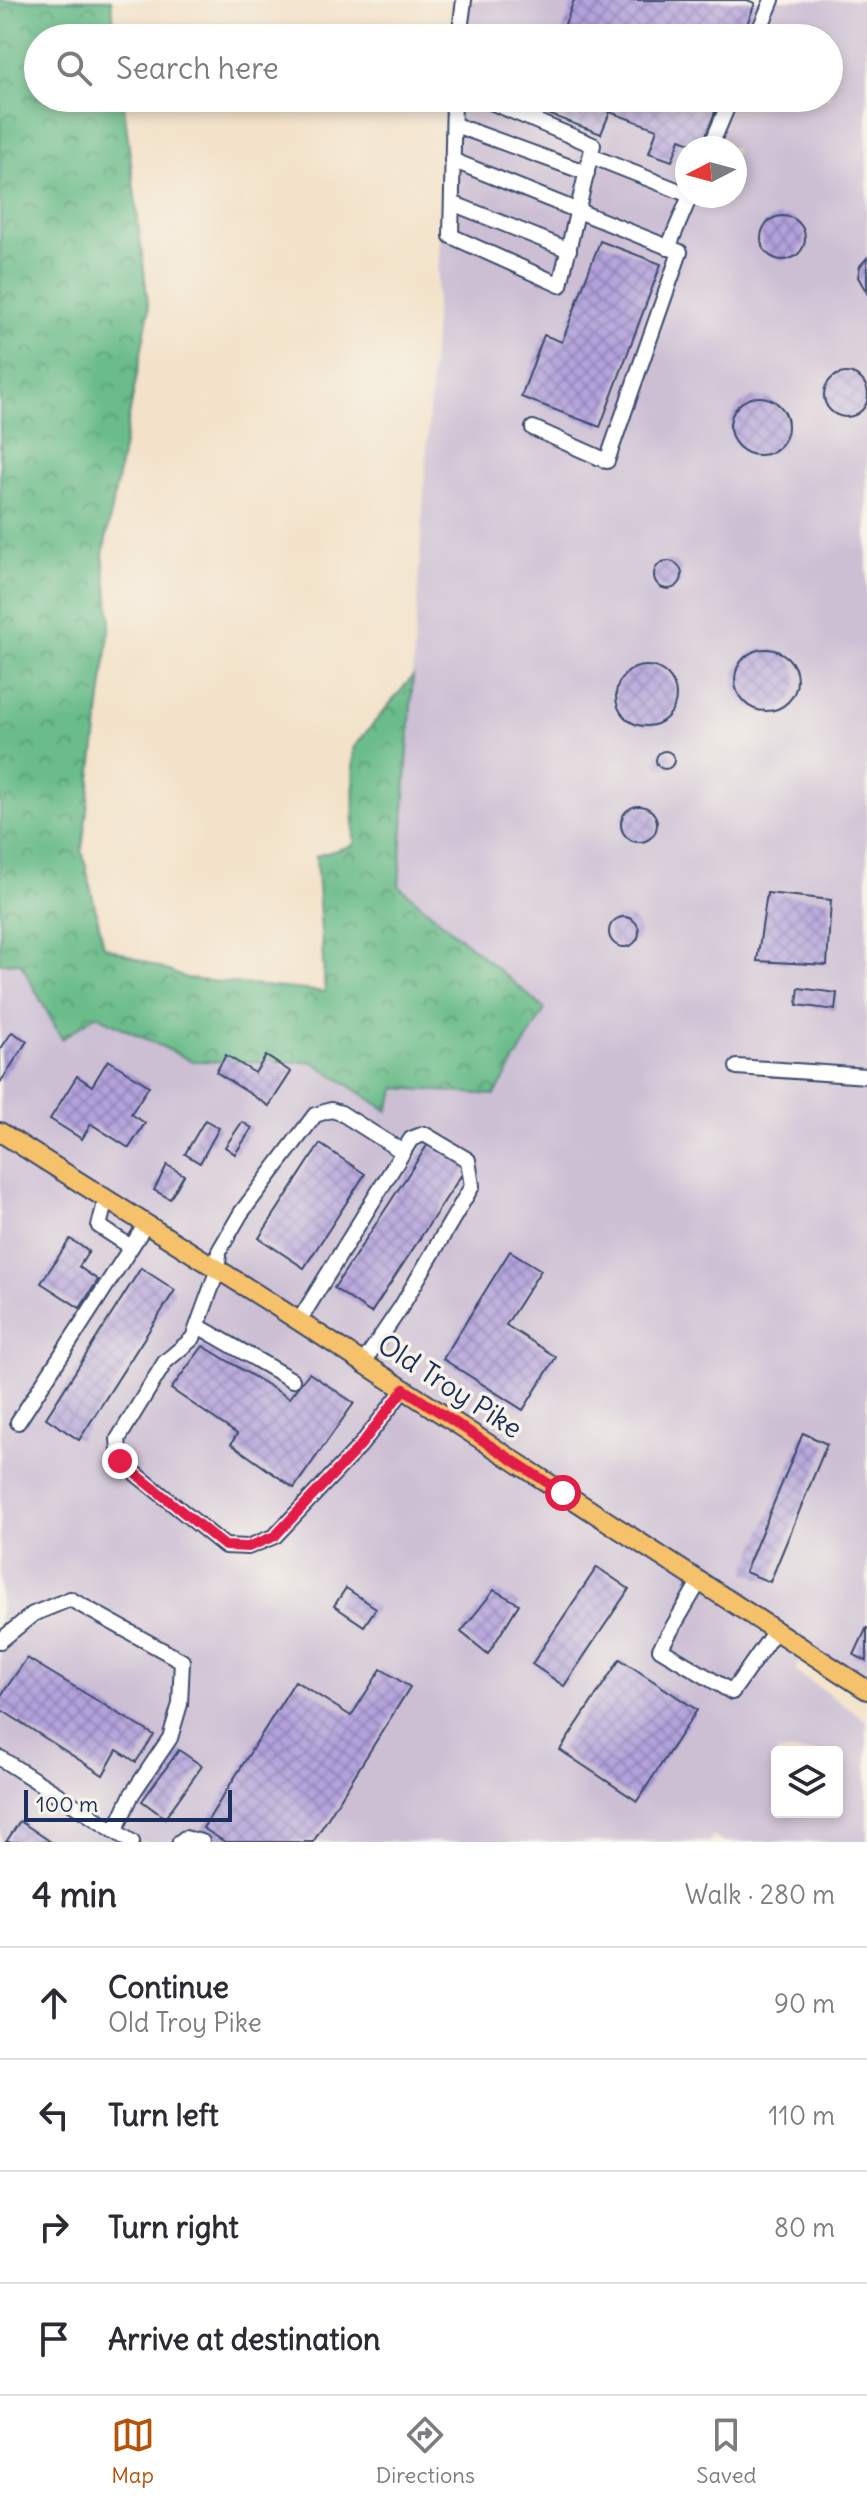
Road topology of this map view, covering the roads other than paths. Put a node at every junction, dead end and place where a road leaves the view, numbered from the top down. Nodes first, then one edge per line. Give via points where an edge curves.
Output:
1 (464, 0) edge
2 (772, 0) edge
3 (461, 24) edge
4 (762, 24) edge
5 (455, 112) edge
6 (514, 112) edge
7 (725, 112) edge
8 (455, 125) junction
9 (715, 136) edge
10 (591, 156) junction
11 (452, 160) junction
12 (587, 173) junction
13 (675, 190) edge
14 (452, 203) junction
15 (683, 208) edge
16 (578, 211) junction
17 (668, 248) junction
18 (569, 250) junction
19 (533, 428) dead end
20 (737, 1067) dead end
21 (867, 1076) edge
22 (0, 1132) edge
23 (403, 1152) junction
24 (106, 1199) junction
25 (146, 1224) junction
26 (131, 1247) junction
27 (218, 1269) junction
28 (299, 1321) junction
29 (198, 1326) junction
30 (363, 1363) junction
31 (292, 1380) dead end
32 (404, 1389) junction
33 (18, 1422) dead end
34 (699, 1582) junction
35 (775, 1631) junction
36 (0, 1641) edge
37 (867, 1690) edge
38 (0, 1758) edge
39 (115, 1831) junction
40 (132, 1842) edge
41 (180, 1842) edge
42 (202, 1842) edge

1 - 3 street
2 - 4 street
5 - 8 street
6 - 10 street via 593,145
7 - 9 street
8 - 11 street
8 - 12 street
10 - 12 street
10 - 13 street
11 - 14 street
11 - 16 street
12 - 16 street
14 - 18 street
14 - 18 street via 451,236 560,285
15 - 17 street
16 - 17 street
16 - 18 street
17 - 19 street via 680,252 607,461
20 - 21 street
22 - 24 main road, Old Troy Pike
23 - 27 street via 341,1113 315,1115 241,1213 219,1251
23 - 28 street
23 - 30 street via 411,1139 424,1134 468,1160 472,1186
24 - 25 main road, Old Troy Pike
24 - 26 street via 99,1226
25 - 26 street
25 - 27 main road, Old Troy Pike
26 - 33 street
27 - 28 main road, Old Troy Pike
27 - 29 street
28 - 30 main road, Old Troy Pike
29 - 31 street
29 - 32 street via 193,1338 165,1362 118,1439 120,1461 225,1546 248,1547 275,1536 360,1446
30 - 32 main road, Old Troy Pike
32 - 34 main road, Old Troy Pike
34 - 35 main road, Old Troy Pike
34 - 35 street via 660,1649 732,1692
35 - 37 main road, Old Troy Pike
36 - 39 street via 33,1614 70,1599 182,1661 180,1704 170,1738 132,1794
38 - 39 street
39 - 40 street
41 - 42 street

